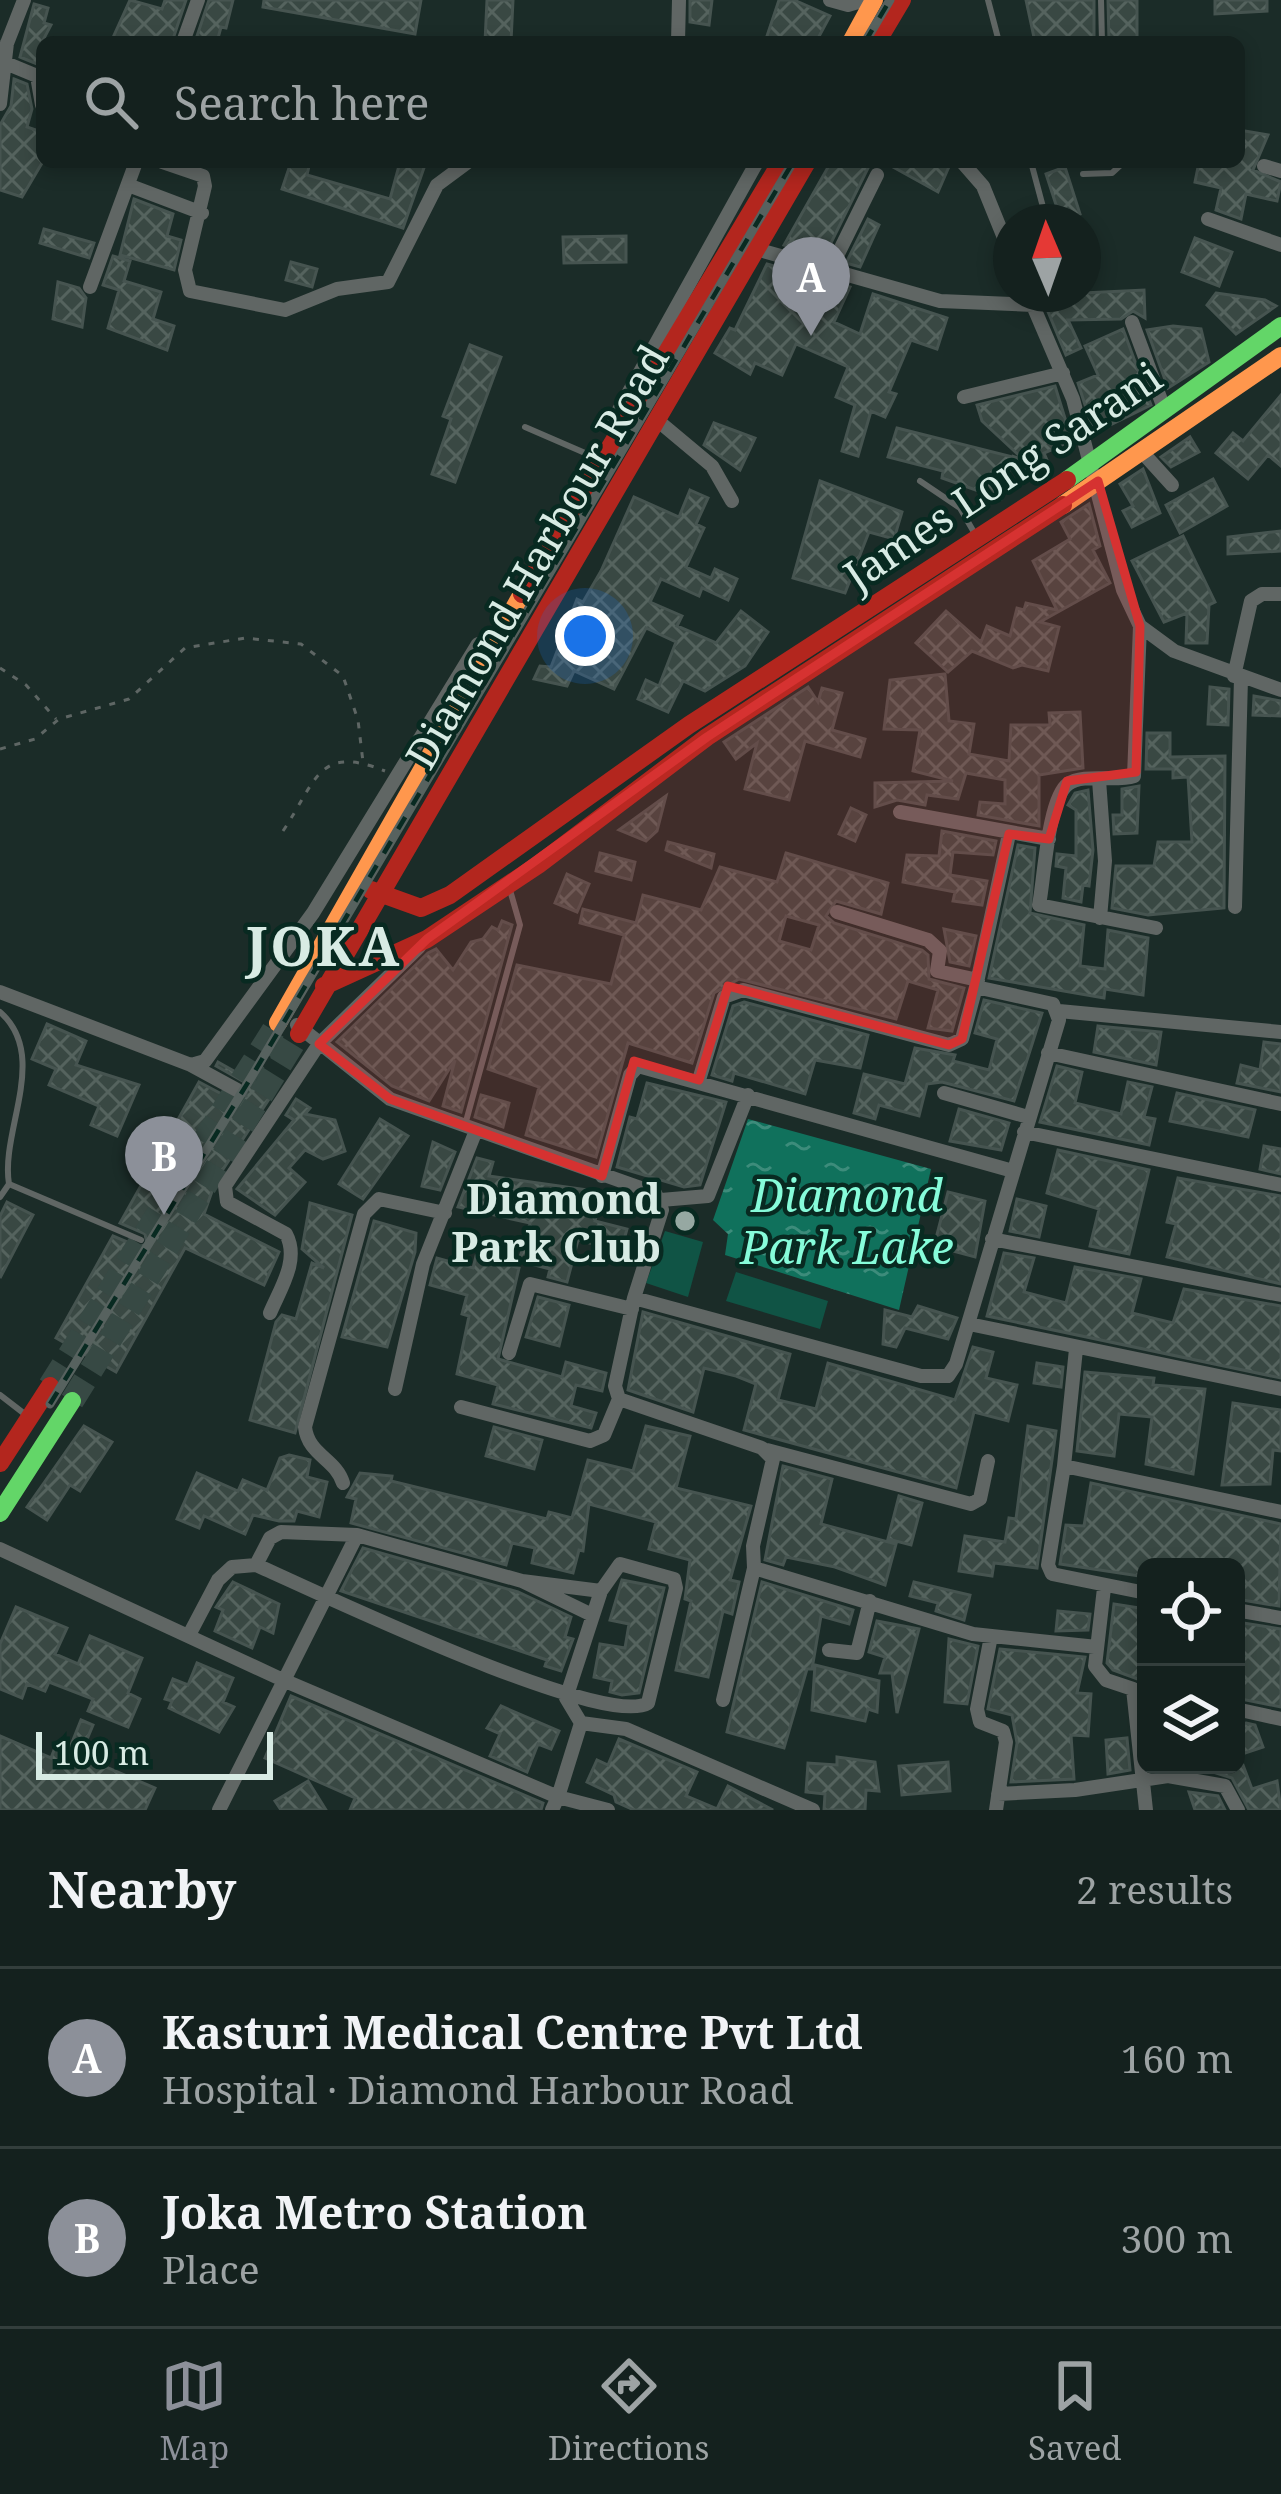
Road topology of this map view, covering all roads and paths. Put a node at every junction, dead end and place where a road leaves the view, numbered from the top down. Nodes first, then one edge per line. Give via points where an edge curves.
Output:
1 (24, 0) edge
2 (197, 0) edge
3 (679, 0) edge
4 (830, 0) edge
5 (870, 0) edge
6 (902, 0) edge
7 (988, 0) edge
8 (1101, 0) edge
9 (185, 36) edge
10 (678, 36) edge
11 (853, 36) edge
12 (881, 36) edge
13 (997, 36) edge
14 (1102, 36) edge
15 (5, 54) edge
16 (36, 75) edge
17 (0, 104) edge
18 (1264, 166) dead end
19 (134, 168) edge
20 (180, 168) edge
21 (460, 168) edge
22 (755, 168) edge
23 (777, 168) edge
24 (803, 168) edge
25 (967, 168) edge
26 (1033, 168) edge
27 (1117, 168) edge
28 (1281, 171) edge
29 (1083, 174) dead end
30 (877, 175) dead end
31 (128, 185) junction
32 (1042, 204) edge
33 (993, 211) edge
34 (202, 213) junction
35 (1208, 219) dead end
36 (1281, 245) edge
37 (756, 249) junction
38 (830, 270) junction
39 (90, 287) dead end
40 (993, 300) edge
41 (1036, 312) edge
42 (1132, 322) dead end
43 (1281, 326) edge
44 (1281, 356) edge
45 (1063, 373) junction
46 (964, 397) dead end
47 (1165, 411) junction
48 (657, 420) junction
49 (525, 428) dead end
50 (1143, 453) junction
51 (592, 456) junction
52 (1096, 472) junction
53 (920, 481) dead end
54 (1172, 485) dead end
55 (731, 501) dead end
56 (977, 537) junction
57 (1281, 594) edge
58 (1140, 626) junction
59 (0, 668) edge
60 (1237, 677) junction
61 (1281, 690) edge
62 (57, 721) junction
63 (0, 749) edge
64 (363, 762) junction
65 (398, 777) junction
66 (1099, 780) junction
67 (900, 812) dead end
68 (283, 831) dead end
69 (1009, 834) junction
70 (1049, 839) junction
71 (358, 883) junction
72 (507, 886) junction
73 (380, 895) junction
74 (1235, 908) dead end
75 (836, 912) dead end
76 (1100, 918) junction
77 (1156, 928) dead end
78 (427, 939) junction
79 (302, 981) junction
80 (977, 984) junction
81 (328, 987) junction
82 (0, 992) edge
83 (1059, 1011) junction
84 (0, 1012) edge
85 (280, 1020) joint
86 (301, 1031) junction
87 (1281, 1031) edge
88 (320, 1044) junction
89 (1048, 1053) junction
90 (191, 1065) junction
91 (699, 1080) junction
92 (237, 1090) dead end
93 (944, 1093) dead end
94 (748, 1095) junction
95 (1281, 1104) edge
96 (1026, 1124) junction
97 (469, 1131) junction
98 (1013, 1171) junction
99 (602, 1176) junction
100 (9, 1184) junction
101 (1281, 1185) edge
102 (0, 1196) edge
103 (662, 1200) junction
104 (445, 1213) junction
105 (992, 1239) junction
106 (141, 1240) dead end
107 (1281, 1295) edge
108 (633, 1304) junction
109 (270, 1312) dead end
110 (969, 1324) junction
111 (1076, 1349) junction
112 (508, 1353) dead end
113 (50, 1386) tunnel mouth
114 (395, 1389) dead end
115 (1281, 1389) edge
116 (0, 1395) edge
117 (620, 1399) junction
118 (72, 1401) tunnel mouth
119 (461, 1407) dead end
120 (30, 1418) junction
121 (762, 1448) junction
122 (0, 1462) edge
123 (988, 1462) dead end
124 (1064, 1466) junction
125 (343, 1483) dead end
126 (1281, 1512) edge
127 (0, 1513) edge
128 (357, 1535) junction
129 (0, 1549) edge
130 (256, 1565) junction
131 (754, 1568) junction
132 (522, 1581) junction
133 (1105, 1588) junction
134 (601, 1591) junction
135 (1137, 1592) edge
136 (329, 1598) junction
137 (870, 1601) junction
138 (1245, 1612) edge
139 (590, 1614) junction
140 (1281, 1618) edge
141 (189, 1635) junction
142 (991, 1636) junction
143 (1097, 1647) junction
144 (829, 1650) dead end
145 (283, 1680) junction
146 (1137, 1689) edge
147 (566, 1698) junction
148 (723, 1700) dead end
149 (1245, 1711) edge
150 (1281, 1720) edge
151 (581, 1723) junction
152 (1143, 1774) edge
153 (1143, 1781) junction
154 (997, 1802) edge
155 (559, 1806) edge
156 (219, 1810) edge
157 (608, 1810) edge
158 (813, 1810) edge
159 (1146, 1810) edge
160 (1238, 1810) edge

1 - 15 street
2 - 9 street
3 - 10 street
4 - 5 street
5 - 11 main road
6 - 12 main road
7 - 13 lane
8 - 14 lane
15 - 16 street
15 - 17 street
18 - 28 street
19 - 31 street
20 - 34 street via 203,176
21 - 34 street via 437,185 388,282 337,289 286,310 190,291 185,271
22 - 51 street
23 - 71 main road, Diamond Harbour Road
24 - 37 main road, Diamond Harbour Road
25 - 33 street
26 - 32 lane
27 - 29 lane
30 - 38 street
31 - 34 street
31 - 39 street
35 - 36 street
37 - 38 street
37 - 48 main road, Diamond Harbour Road
38 - 40 street via 940,301
41 - 45 street
42 - 47 street
43 - 47 main road, James Long Sarani
44 - 50 main road
45 - 46 street
45 - 52 street
47 - 52 main road, James Long Sarani
48 - 55 street via 712,466
48 - 73 main road, Diamond Harbour Road
49 - 51 lane
50 - 52 main road
50 - 54 street
51 - 65 street
52 - 56 main road, James Long Sarani
52 - 58 street via 1123,590
52 - 72 main road via 707,737
53 - 56 lane via 959,508
56 - 73 main road, James Long Sarani via 632,764 450,895 421,908
57 - 60 street via 1251,601
58 - 60 street via 1174,651
58 - 66 street via 1136,772
59 - 62 path
60 - 61 street
60 - 74 street
62 - 63 path via 35,740
62 - 64 path via 128,699 185,648 245,638 301,644 344,676
64 - 65 path
64 - 68 path via 328,764
65 - 90 street via 218,1048
66 - 70 street via 1064,789
66 - 76 street
67 - 69 street
69 - 70 street
69 - 80 street
70 - 76 street via 1040,905
71 - 73 main road
71 - 79 main road, Diamond Harbour Road
72 - 78 main road
72 - 97 lane via 520,926
73 - 81 main road, Diamond Harbour Road
75 - 80 street via 928,940 940,951 937,970
76 - 77 street
78 - 81 main road
78 - 88 street
79 - 81 main road
79 - 85 main road, Diamond Harbour Road
80 - 83 street
80 - 91 street via 962,1040 949,1045 732,992
81 - 86 main road, Diamond Harbour Road
82 - 90 street
83 - 87 street
83 - 89 street
84 - 100 lane via 21,1060
85 - 86 street
86 - 88 street
88 - 97 street via 390,1099
88 - 109 street via 223,1195 291,1243
89 - 95 street
89 - 96 street
90 - 92 street
91 - 94 street
91 - 99 street via 638,1066
93 - 96 street
94 - 98 street
94 - 103 street via 708,1196
96 - 98 street
96 - 101 street
97 - 99 street
97 - 104 street
98 - 105 street
99 - 103 street
100 - 102 lane
100 - 106 lane
103 - 108 street
104 - 114 street via 423,1264
104 - 125 street via 379,1198 364,1214 305,1427 312,1449
105 - 107 street
105 - 110 street
108 - 110 street via 934,1378 956,1364
108 - 112 street via 530,1284
108 - 117 street via 615,1387
110 - 111 street
111 - 115 street
111 - 124 street
113 - 120 main road
116 - 120 lane
117 - 119 street via 604,1435 590,1442
117 - 121 street
118 - 127 main road
120 - 122 main road
121 - 123 street via 971,1504 980,1499
121 - 131 street via 773,1459
124 - 126 street
124 - 133 street via 1048,1565 1060,1579
128 - 130 street via 275,1533
128 - 132 street
128 - 136 street
129 - 141 street
130 - 136 street
130 - 141 street via 232,1567 218,1580
131 - 137 street
131 - 148 street
132 - 134 street
132 - 139 street
133 - 135 street
133 - 143 street
134 - 139 street
134 - 147 street via 620,1564 674,1579 648,1703
136 - 145 street
136 - 147 street
137 - 142 street
137 - 144 street via 857,1653
138 - 140 street
139 - 147 street
141 - 145 street
142 - 143 street
142 - 154 street via 977,1709 1006,1742
143 - 146 street via 1094,1666 1106,1680
145 - 155 street
145 - 156 street
147 - 151 street
149 - 150 street
151 - 155 street
151 - 158 street via 626,1729
152 - 153 street
153 - 154 street
153 - 159 street
153 - 160 street via 1168,1776 1225,1786
155 - 157 street

